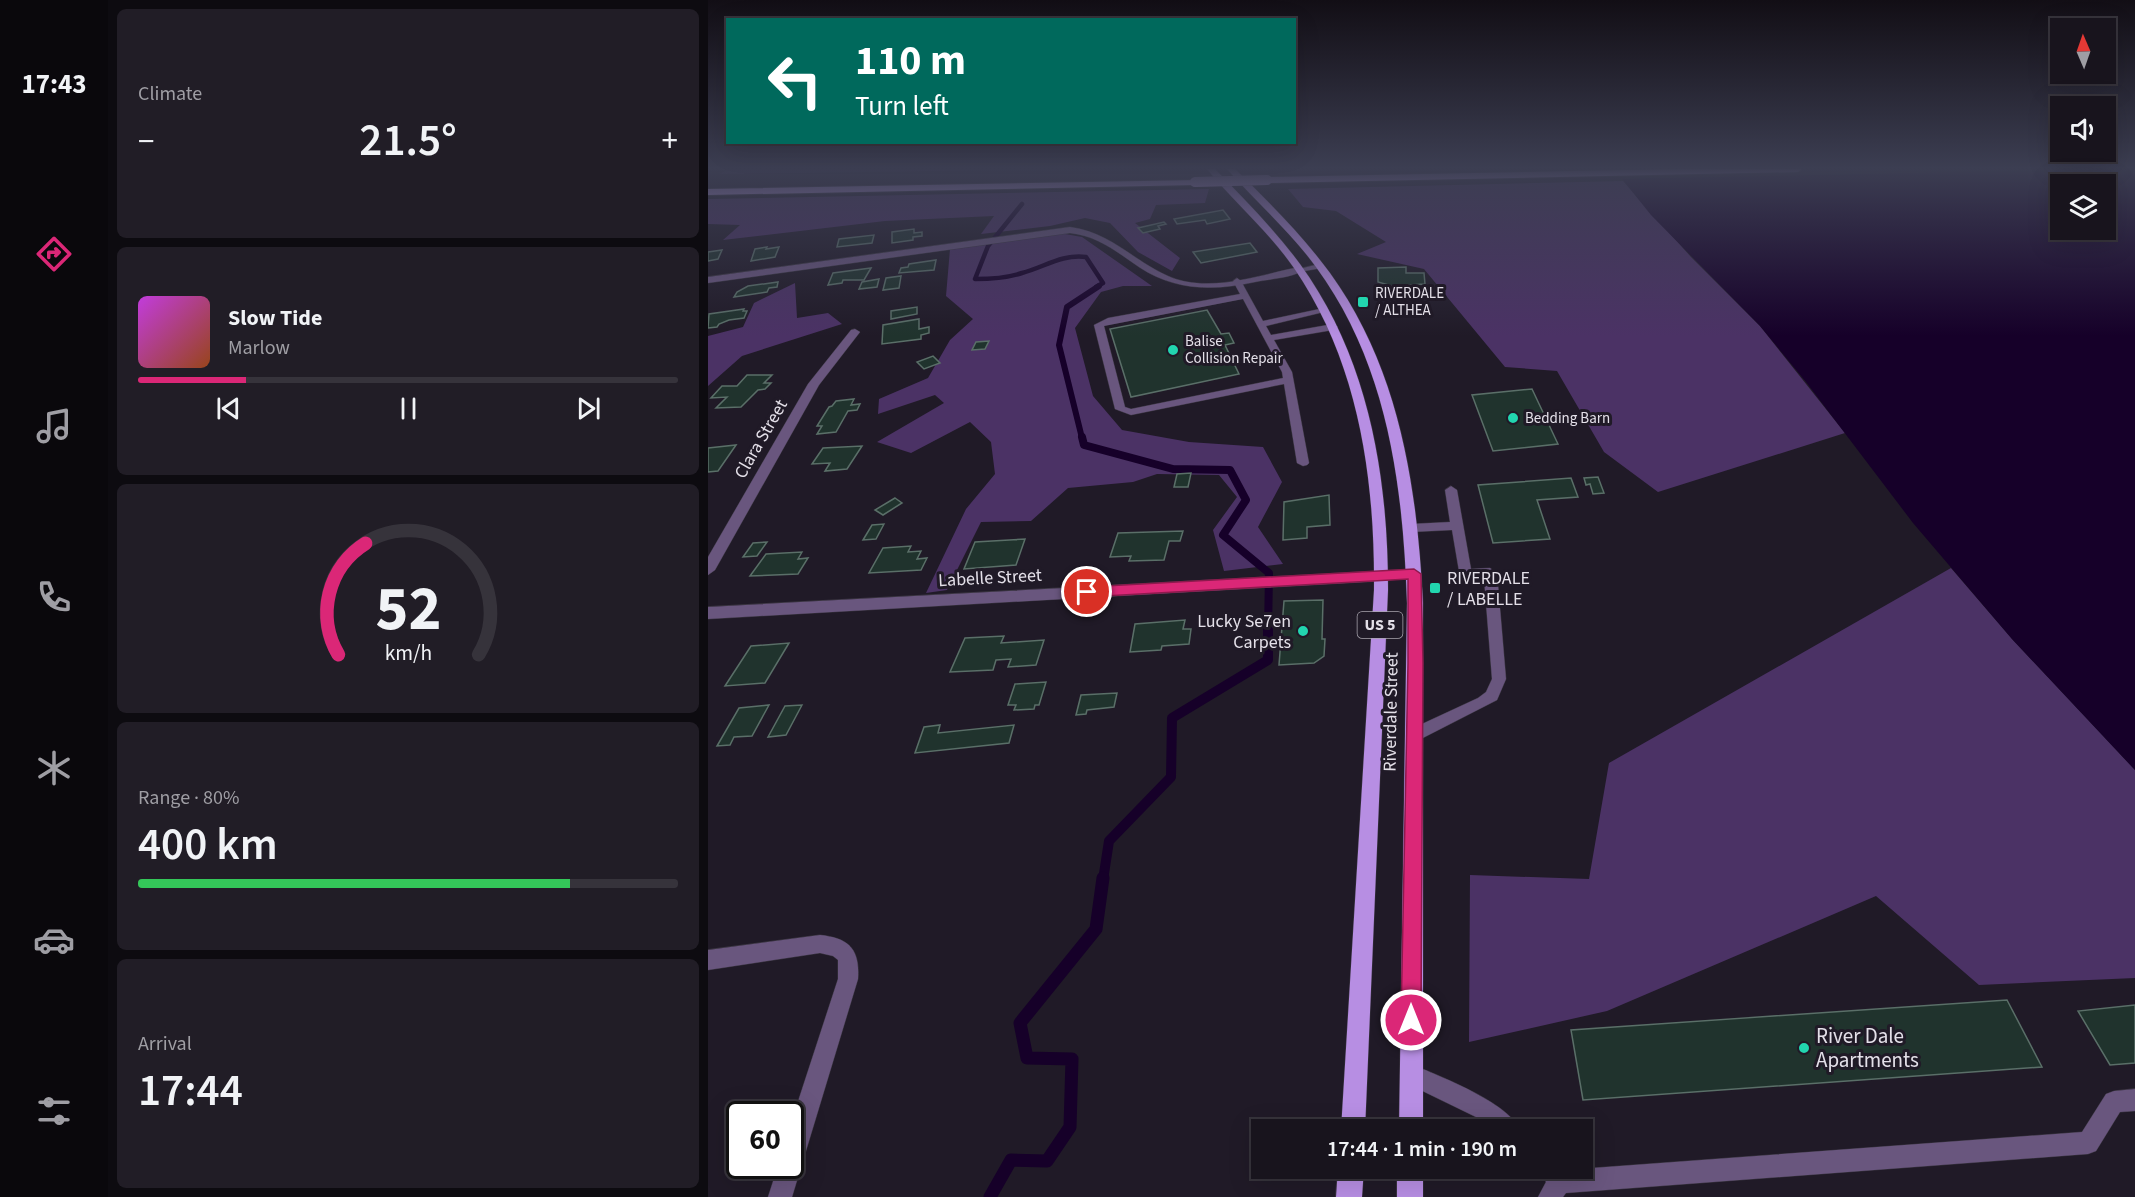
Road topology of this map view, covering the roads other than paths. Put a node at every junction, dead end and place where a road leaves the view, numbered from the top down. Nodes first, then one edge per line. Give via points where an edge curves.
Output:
1 (1263, 225) edge
2 (1282, 225) edge
3 (1319, 266) junction
4 (1299, 270) junction
5 (708, 280) edge
6 (1237, 282) junction
7 (1245, 296) junction
8 (1324, 311) junction
9 (1260, 324) junction
10 (1332, 327) junction
11 (855, 332) dead end
12 (1268, 338) junction
13 (1289, 380) junction
14 (1303, 463) dead end
15 (1451, 490) dead end
16 (1457, 526) junction
17 (1411, 528) junction
18 (708, 570) edge
19 (1414, 574) junction
20 (1382, 576) junction
21 (708, 613) edge
22 (1415, 735) junction
23 (710, 964) edge
24 (1411, 1075) junction
25 (2135, 1100) edge
26 (804, 1119) edge
27 (1354, 1119) edge
28 (1411, 1119) edge
29 (1496, 1119) edge
30 (785, 1179) edge
31 (1351, 1179) edge
32 (1410, 1179) edge
33 (1553, 1182) edge
34 (780, 1197) edge
35 (1350, 1197) edge
36 (1410, 1197) edge

1 - 4 main road, Riverdale Street / US 5
2 - 3 main road, Riverdale Street / US 5
3 - 4 lane
3 - 17 main road, Riverdale Street / US 5 via 1352,315 1382,382 1403,471
4 - 6 street
4 - 8 main road, Riverdale Street / US 5
5 - 6 street via 1011,236 1083,231 1107,241 1169,280 1199,284
6 - 7 lane
7 - 9 lane
7 - 13 lane via 1099,325 1120,409 1131,412
8 - 9 lane
8 - 10 main road, Riverdale Street / US 5
9 - 12 lane
10 - 12 lane
10 - 20 main road, Riverdale Street / US 5 via 1365,419 1377,497
11 - 18 street, Clara Street via 814,384
12 - 13 lane
13 - 14 lane
15 - 16 lane
16 - 17 lane
16 - 22 lane via 1465,574 1490,573 1499,679 1492,696 1483,702
17 - 19 main road, Riverdale Street / US 5
19 - 20 lane
19 - 22 main road, Riverdale Street / US 5
20 - 21 street, Labelle Street
20 - 27 main road, Riverdale Street / US 5
22 - 24 main road, Riverdale Street / US 5
23 - 26 lane via 820,945 835,945 845,952 850,964 848,979
24 - 28 main road, Riverdale Street / US 5
24 - 29 lane via 1485,1110
25 - 33 lane via 2114,1102 2088,1143
30 - 34 lane
31 - 35 main road
32 - 36 main road

